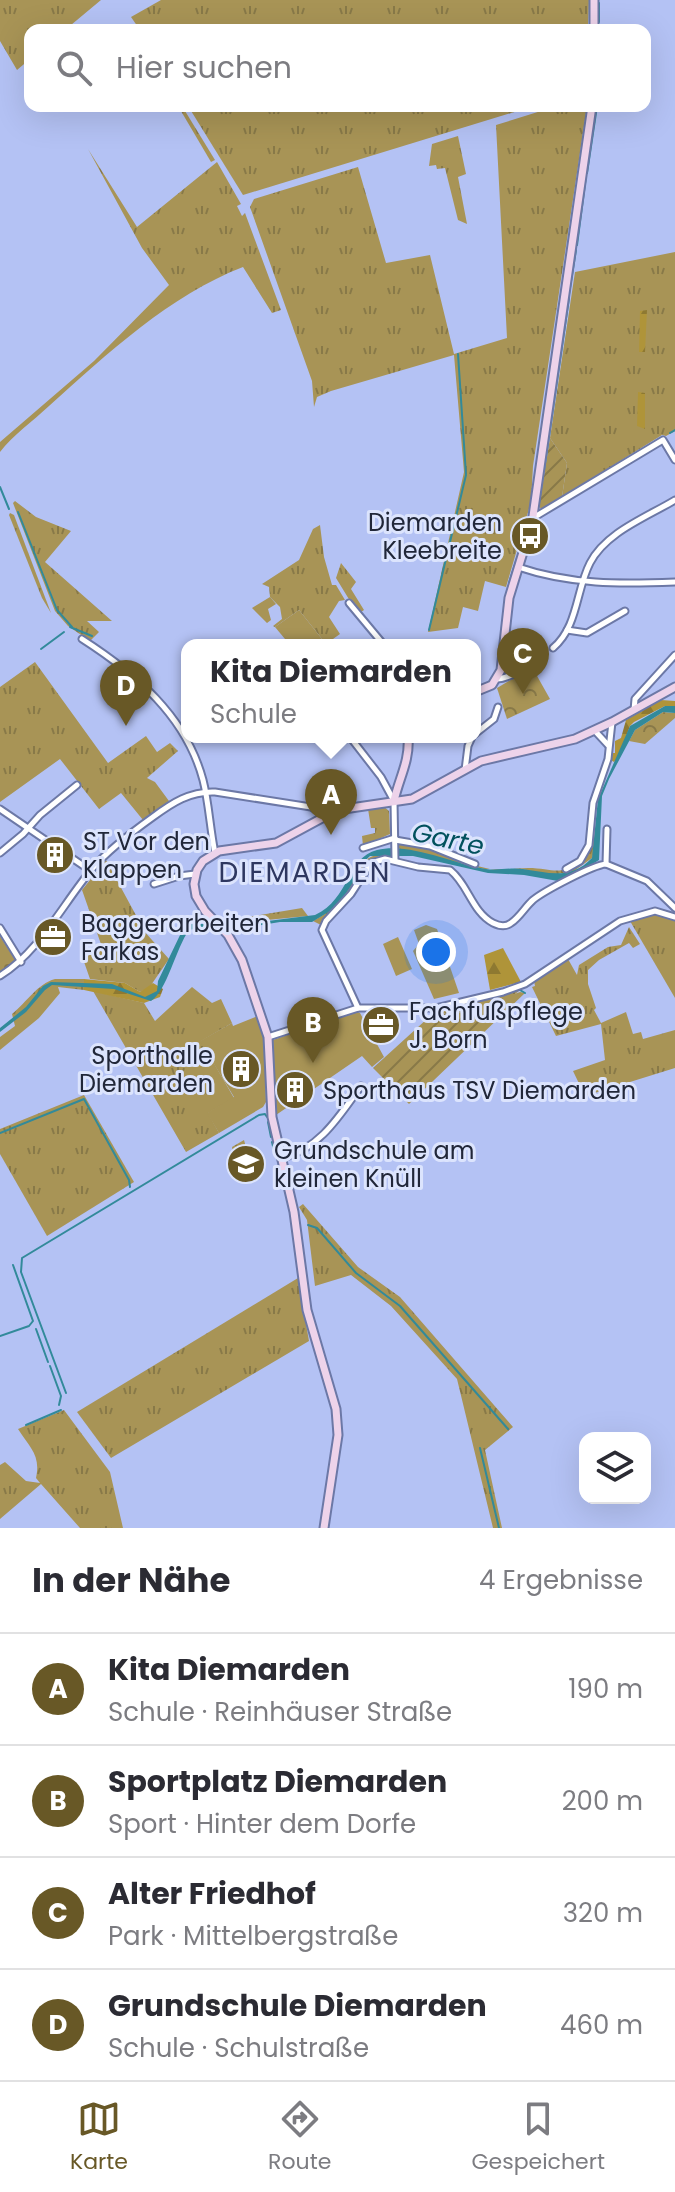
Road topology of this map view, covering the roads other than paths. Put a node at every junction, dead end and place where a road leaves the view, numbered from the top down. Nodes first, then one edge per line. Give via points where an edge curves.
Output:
1 (594, 0) edge
2 (594, 24) edge
3 (591, 112) edge
4 (675, 460) edge
5 (675, 500) edge
6 (533, 518) junction
7 (518, 567) junction
8 (675, 582) edge
9 (584, 583) junction
10 (349, 603) dead end
11 (625, 611) dead end
12 (567, 630) junction
13 (82, 639) dead end
14 (379, 639) edge
15 (553, 648) dead end
16 (544, 654) dead end
17 (675, 655) edge
18 (497, 679) junction
19 (675, 687) edge
20 (481, 691) edge
21 (498, 707) dead end
22 (634, 711) junction
23 (612, 722) junction
24 (481, 729) edge
25 (595, 731) junction
26 (181, 734) edge
27 (186, 743) edge
28 (355, 743) edge
29 (408, 743) edge
30 (469, 743) edge
31 (609, 746) junction
32 (465, 770) junction
33 (77, 785) dead end
34 (205, 792) junction
35 (394, 801) junction
36 (0, 809) edge
37 (325, 815) junction
38 (28, 828) junction
39 (607, 829) dead end
40 (395, 841) junction
41 (363, 848) dead end
42 (0, 853) edge
43 (215, 853) junction
44 (395, 858) junction
45 (475, 864) dead end
46 (606, 864) junction
47 (566, 869) dead end
48 (91, 871) junction
49 (195, 874) junction
50 (154, 884) dead end
51 (675, 908) edge
52 (675, 917) edge
53 (0, 928) edge
54 (21, 962) junction
55 (0, 976) edge
56 (358, 1008) junction
57 (268, 1037) junction
58 (361, 1086) dead end
59 (281, 1158) junction
60 (324, 1528) edge

1 - 2 street
3 - 6 street
4 - 6 street via 663,440
5 - 9 street via 605,543 590,562
6 - 7 street
7 - 9 street
7 - 18 street
8 - 9 street
9 - 12 street
10 - 14 street
11 - 12 street via 587,633
12 - 15 street
13 - 26 street via 125,669 169,711
16 - 18 street
17 - 22 street via 633,702
18 - 20 street
19 - 22 street
21 - 24 street via 496,717
22 - 23 street
23 - 25 street
23 - 31 street
25 - 31 street
25 - 32 street
27 - 34 street
28 - 35 street
29 - 35 street via 408,761
30 - 32 street
31 - 47 street via 593,803 589,845 580,861
32 - 35 street via 420,796
33 - 38 street
34 - 37 street via 311,807
34 - 43 street
34 - 48 street via 165,808
35 - 37 street
35 - 40 street
36 - 38 street
37 - 43 street via 276,843
38 - 42 street
38 - 48 street
39 - 46 street
40 - 41 street
40 - 44 street
40 - 45 street via 430,846
43 - 49 street
44 - 46 street via 452,872 480,912 502,926 544,891
44 - 56 street via 371,863 322,927
46 - 51 street via 647,881
48 - 54 street
49 - 50 street
49 - 57 street via 196,896 228,935 248,972
52 - 56 street via 655,911 620,921 525,984 503,992 436,1008
53 - 54 street
54 - 55 street
56 - 57 street
57 - 59 street via 271,1104
58 - 59 street via 324,1133
59 - 60 street via 301,1225 307,1310 337,1421

